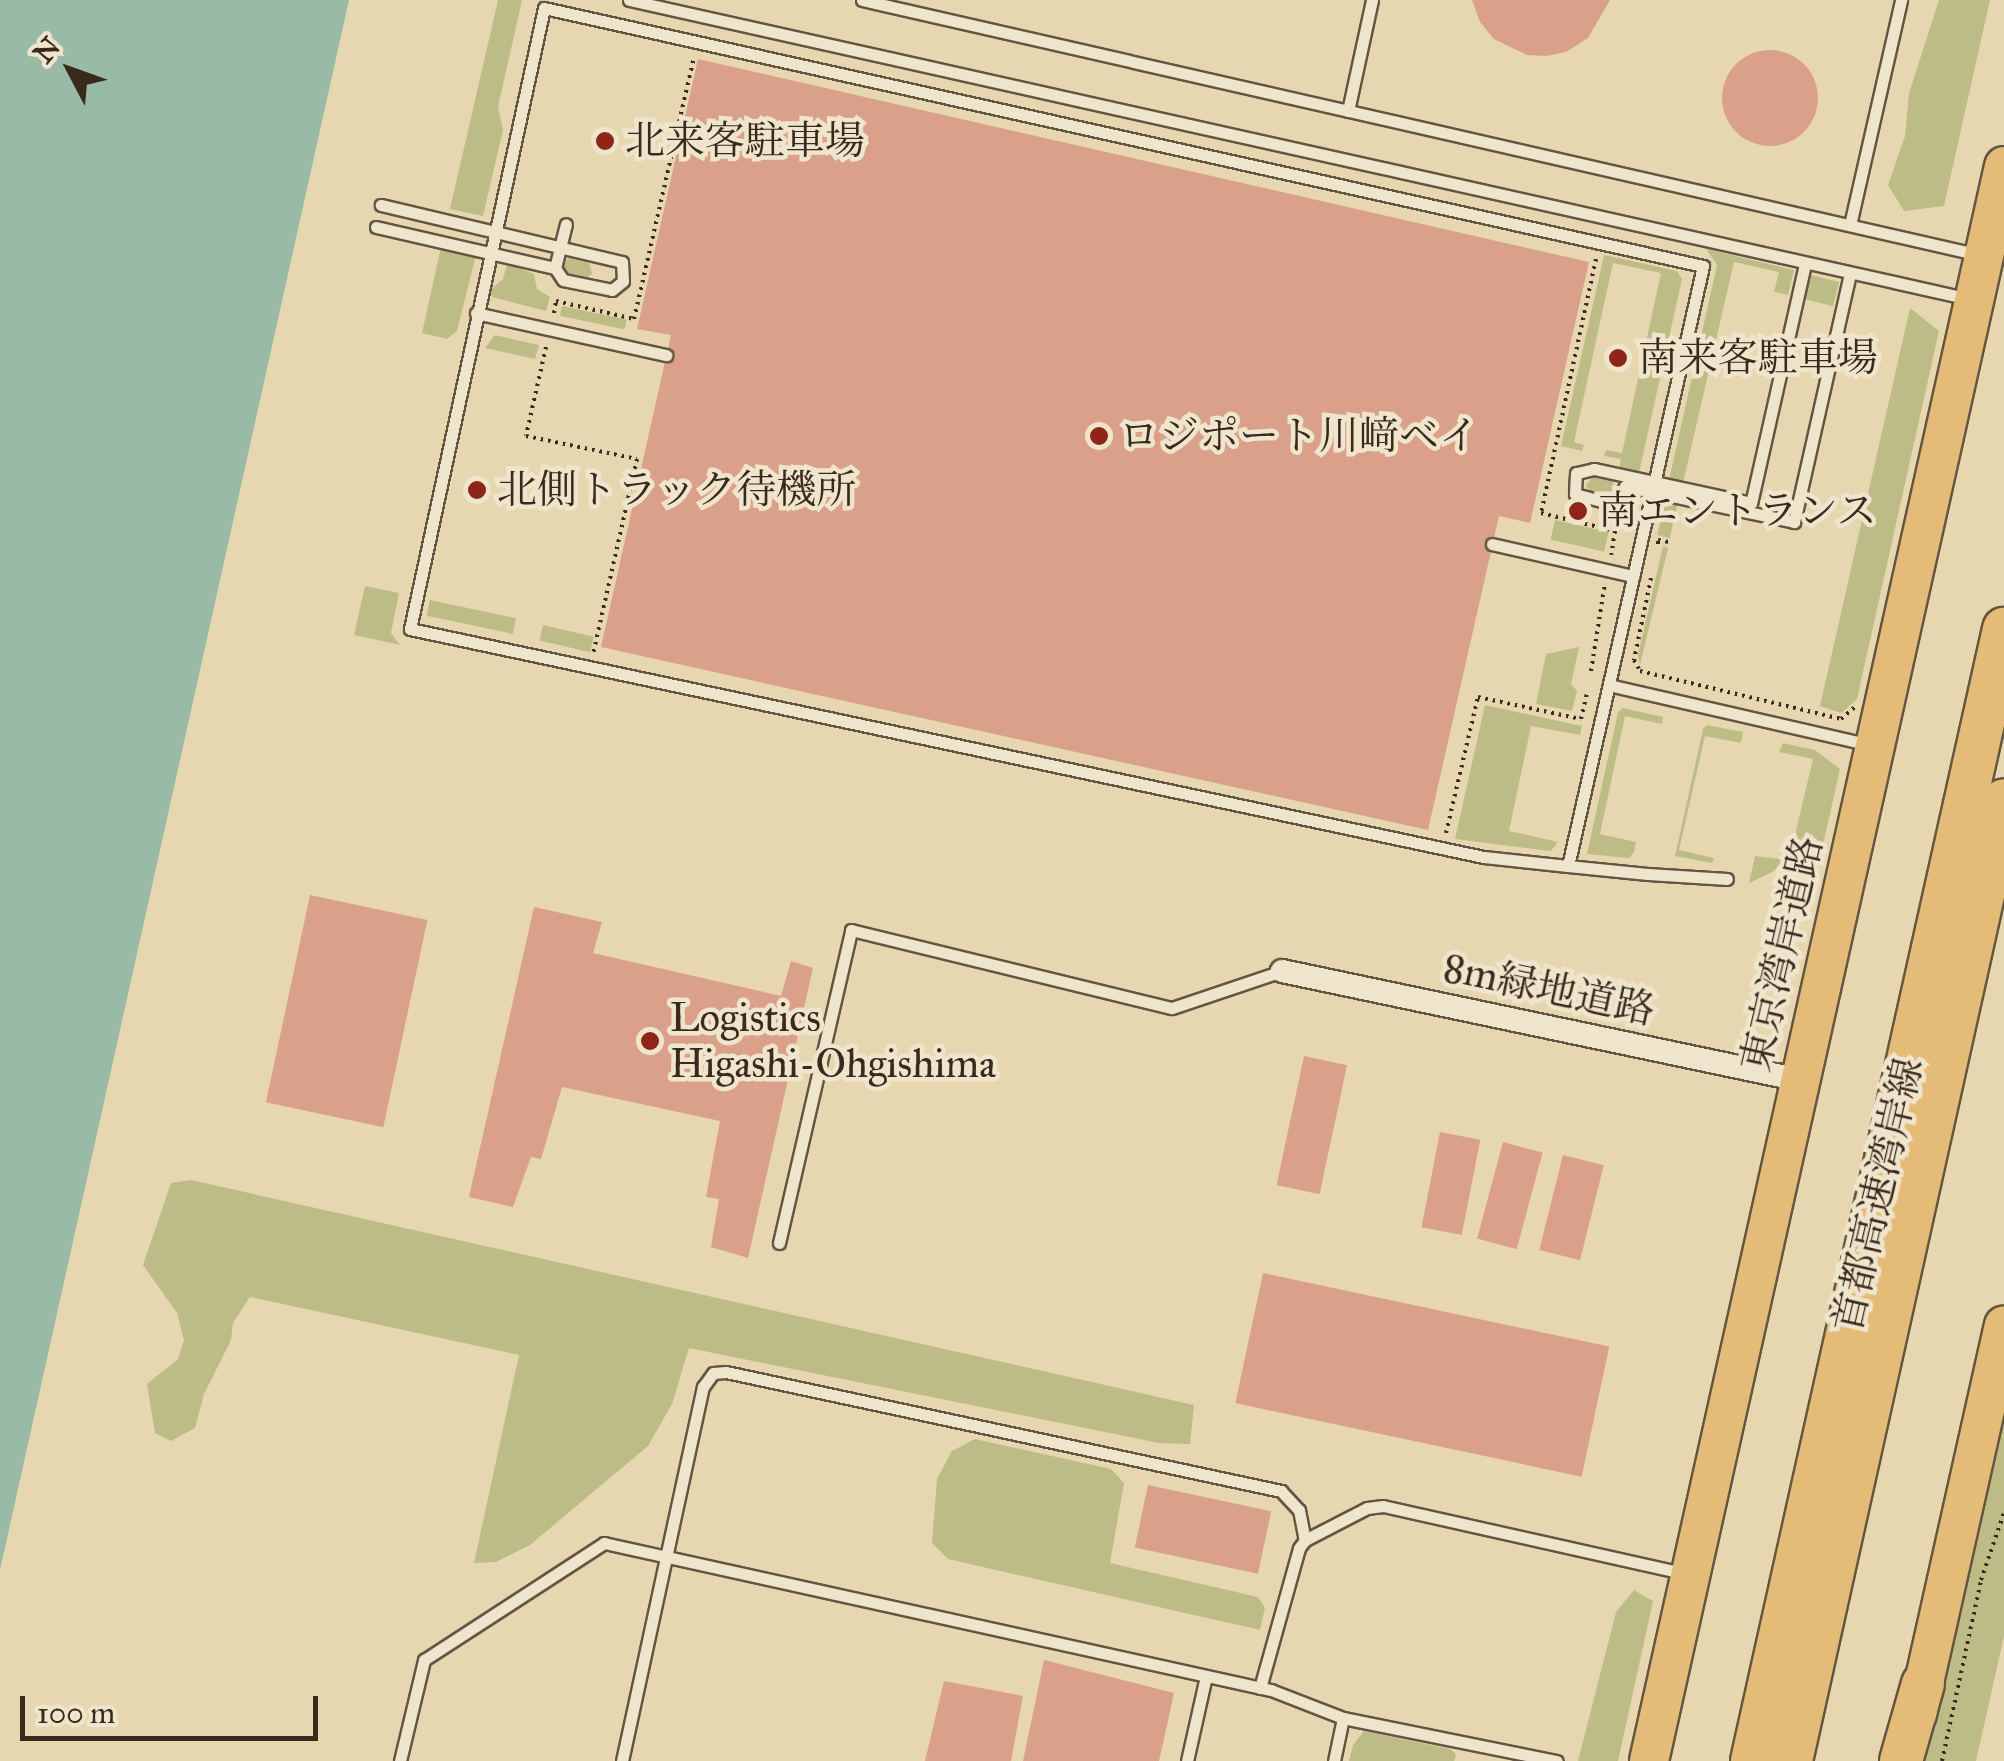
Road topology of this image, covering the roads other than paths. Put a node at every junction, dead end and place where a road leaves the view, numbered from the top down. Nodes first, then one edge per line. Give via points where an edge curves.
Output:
1 (629, 0) edge
2 (862, 0) edge
3 (1372, 0) edge
4 (1901, 0) edge
5 (1348, 110) junction
6 (2004, 166) edge
7 (381, 205) dead end
8 (566, 224) dead end
9 (1850, 225) junction
10 (376, 227) dead end
11 (494, 232) junction
12 (560, 248) junction
13 (488, 252) junction
14 (1984, 256) junction
15 (1805, 264) junction
16 (555, 268) junction
17 (1850, 274) junction
18 (1974, 300) junction
19 (476, 313) junction
20 (666, 356) dead end
21 (1654, 487) junction
22 (1492, 544) dead end
23 (1633, 576) junction
24 (2004, 628) edge
25 (1609, 685) junction
26 (1875, 746) junction
27 (2004, 800) edge
28 (1568, 866) junction
29 (1727, 879) dead end
30 (1282, 971) joint
31 (1800, 1080) junction
32 (779, 1244) dead end
33 (2004, 1326) edge
34 (1305, 1540) junction
35 (670, 1557) junction
36 (1691, 1576) junction
37 (1206, 1676) junction
38 (1923, 1684) joint
39 (1260, 1688) junction
40 (1343, 1718) junction
41 (400, 1761) edge
42 (622, 1761) edge
43 (1187, 1761) edge
44 (1334, 1761) edge
45 (1557, 1761) edge
46 (1650, 1761) edge
47 (1752, 1761) edge
48 (1792, 1761) edge
49 (1904, 1761) edge

1 - 15 lane
2 - 5 lane
3 - 5 lane
4 - 9 lane
5 - 9 lane
6 - 14 highway, 東京湾岸道路
7 - 11 lane
8 - 12 lane
9 - 14 lane
10 - 13 lane
11 - 12 lane
11 - 13 lane
11 - 21 lane via 544,8 1704,266
12 - 16 lane
12 - 16 lane via 622,262 623,281 612,290 563,280
13 - 16 lane
13 - 19 lane
14 - 18 highway, 東京湾岸道路
15 - 17 lane
15 - 21 lane via 1751,503
17 - 18 lane
17 - 21 lane via 1794,522
18 - 26 highway, 東京湾岸道路
19 - 20 lane
19 - 28 lane via 410,629 1484,857
21 - 21 lane via 1624,486 1608,503 1575,494 1572,485 1583,469
21 - 23 lane
22 - 23 lane
23 - 25 lane
24 - 47 highway, 首都高速湾岸線
25 - 26 lane
25 - 28 lane
26 - 31 highway, 東京湾岸道路
27 - 48 highway, 首都高速湾岸線
28 - 29 lane
30 - 31 street, 8m緑地道路
30 - 32 lane via 1172,1008 850,930
31 - 36 highway, 東京湾岸道路
33 - 38 highway
34 - 35 lane via 1299,1510 1281,1491 726,1372 714,1373 703,1387
34 - 36 lane via 1383,1506
34 - 39 lane
35 - 37 lane
35 - 41 lane via 604,1543 424,1660
35 - 42 lane
36 - 46 highway, 東京湾岸道路
37 - 39 lane
37 - 43 lane
38 - 49 highway
39 - 40 lane
40 - 44 lane
40 - 45 lane

